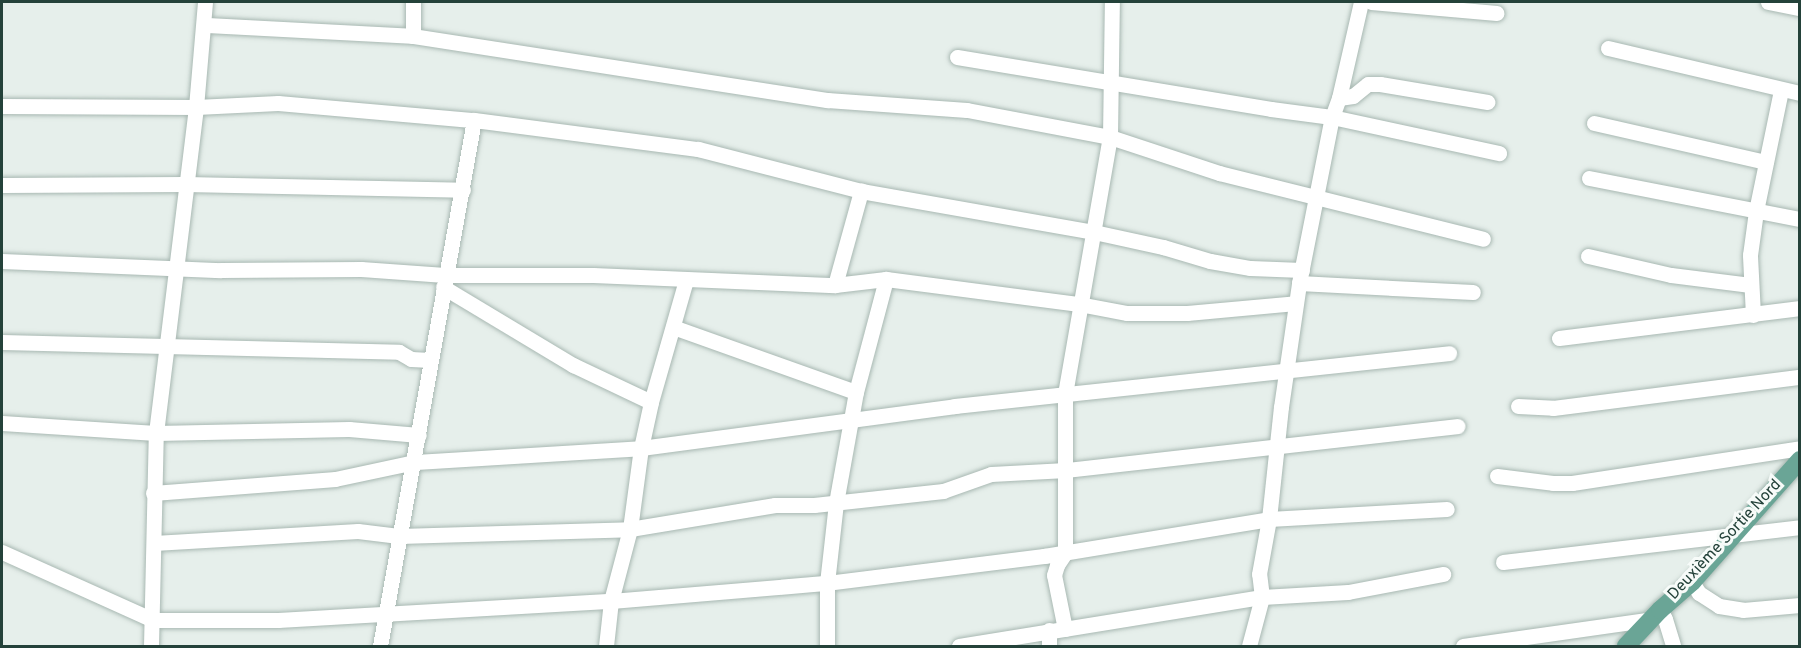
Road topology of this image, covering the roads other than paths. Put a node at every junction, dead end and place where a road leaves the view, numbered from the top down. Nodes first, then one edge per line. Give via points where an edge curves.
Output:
1 (205, 2) edge
2 (413, 2) edge
3 (1112, 2) edge
4 (1361, 2) edge
5 (1371, 2) edge
6 (1768, 2) edge
7 (1433, 3) edge
8 (1800, 8) edge
9 (1497, 13) dead end
10 (205, 25) junction
11 (413, 36) junction
12 (1608, 48) dead end
13 (957, 57) dead end
14 (1113, 81) junction
15 (1781, 90) junction
16 (1800, 93) edge
17 (1340, 98) junction
18 (1486, 102) dead end
19 (2, 106) edge
20 (196, 107) junction
21 (1332, 117) junction
22 (474, 120) junction
23 (1594, 123) dead end
24 (1110, 137) junction
25 (1499, 153) dead end
26 (1766, 162) junction
27 (1589, 178) dead end
28 (185, 184) junction
29 (2, 185) edge
30 (463, 190) junction
31 (861, 191) junction
32 (1317, 197) junction
33 (1756, 211) junction
34 (1800, 219) edge
35 (1094, 232) junction
36 (1483, 239) dead end
37 (1588, 256) dead end
38 (2, 261) edge
39 (174, 268) junction
40 (1300, 277) junction
41 (886, 279) junction
42 (686, 280) junction
43 (444, 281) junction
44 (835, 285) junction
45 (1750, 285) junction
46 (1473, 291) dead end
47 (1296, 303) junction
48 (1079, 304) junction
49 (1800, 308) edge
50 (1753, 315) junction
51 (673, 327) junction
52 (1559, 338) dead end
53 (2, 342) edge
54 (167, 348) junction
55 (1449, 352) dead end
56 (430, 360) junction
57 (1286, 370) junction
58 (1800, 377) edge
59 (856, 392) junction
60 (1065, 394) junction
61 (651, 402) junction
62 (1518, 406) dead end
63 (849, 421) junction
64 (2, 423) edge
65 (1458, 426) dead end
66 (156, 434) junction
67 (418, 435) junction
68 (1278, 447) junction
69 (641, 448) junction
70 (1800, 448) edge
71 (1800, 460) edge
72 (415, 462) junction
73 (1066, 470) junction
74 (1497, 476) dead end
75 (153, 493) junction
76 (836, 503) junction
77 (1447, 509) dead end
78 (1269, 519) junction
79 (1800, 527) edge
80 (630, 529) junction
81 (1732, 535) junction
82 (399, 536) junction
83 (154, 543) junction
84 (1065, 553) junction
85 (2, 554) edge
86 (1503, 562) dead end
87 (1443, 574) dead end
88 (1692, 582) junction
89 (827, 583) junction
90 (1262, 597) junction
91 (611, 601) junction
92 (1800, 605) edge
93 (385, 614) junction
94 (1656, 615) junction
95 (153, 620) junction
96 (1065, 628) junction
97 (1049, 630) junction
98 (151, 646) edge
99 (380, 646) edge
100 (606, 646) edge
101 (827, 646) edge
102 (959, 646) edge
103 (1049, 646) edge
104 (1249, 646) edge
105 (1463, 646) edge
106 (1626, 646) edge
107 (1673, 646) edge

1 - 10 street
2 - 11 street
3 - 14 street
4 - 17 street
5 - 7 street
6 - 8 street
7 - 9 street
10 - 11 street
10 - 20 street
11 - 24 street via 827,100 967,110
12 - 15 street
13 - 14 street
14 - 21 street
14 - 24 street
15 - 16 street
15 - 26 street
17 - 18 street via 1353,96 1368,84 1380,84
17 - 21 street
19 - 20 street
20 - 22 street via 278,103
20 - 28 street
21 - 25 street
21 - 32 street
22 - 30 street
22 - 31 street via 698,149
23 - 26 street
24 - 32 street via 1219,173
24 - 35 street
26 - 33 street
27 - 33 street
28 - 29 street
28 - 30 street
28 - 39 street
30 - 43 street
31 - 35 street
31 - 44 street
32 - 36 street
32 - 40 street
33 - 34 street
33 - 45 street
35 - 40 street via 1210,261
35 - 48 street
37 - 45 street via 1671,275
38 - 39 street
39 - 43 street via 361,268
39 - 54 street
40 - 46 street
40 - 47 street
41 - 44 street
41 - 48 street
41 - 59 street
42 - 43 street via 593,275
42 - 44 street
42 - 51 street
43 - 56 street
43 - 61 street via 573,365
45 - 50 street
47 - 48 street via 1187,313 1127,313
47 - 57 street
48 - 60 street
49 - 50 street
50 - 52 street
51 - 59 street
51 - 61 street
53 - 54 street
54 - 56 street via 399,352 411,359
54 - 66 street
55 - 57 street
56 - 67 street
57 - 60 street
57 - 68 street
58 - 62 street via 1553,408
59 - 63 street
60 - 63 street
60 - 73 street
61 - 69 street
63 - 69 street
63 - 76 street
64 - 66 street
65 - 68 street
66 - 67 street via 349,429
66 - 75 street
67 - 72 street
68 - 73 street
68 - 78 street
69 - 72 street
69 - 80 street
70 - 74 street via 1572,483
71 - 81 main road, Deuxième Sortie Nord
72 - 75 street via 335,479
72 - 82 street
73 - 76 street via 991,474 943,491
73 - 84 street
75 - 83 street
76 - 80 street via 776,505
76 - 89 street
77 - 78 street
78 - 84 street
78 - 90 street via 1259,574
79 - 81 street
80 - 82 street
80 - 91 street
81 - 86 street
81 - 88 main road, Deuxième Sortie Nord
82 - 83 street via 358,531
82 - 93 street
83 - 95 street
84 - 89 street
84 - 96 street via 1054,575
85 - 95 street
87 - 90 street via 1348,592
88 - 92 street via 1719,606 1743,610
88 - 94 main road, Deuxième Sortie Nord
89 - 91 street
89 - 101 street
90 - 96 street
90 - 104 street
91 - 93 street
91 - 100 street
93 - 95 street via 278,620
93 - 99 street
94 - 105 street
94 - 106 main road, Deuxième Sortie Nord
94 - 107 street via 1665,619
95 - 98 street
96 - 97 street
97 - 102 street
97 - 103 street

